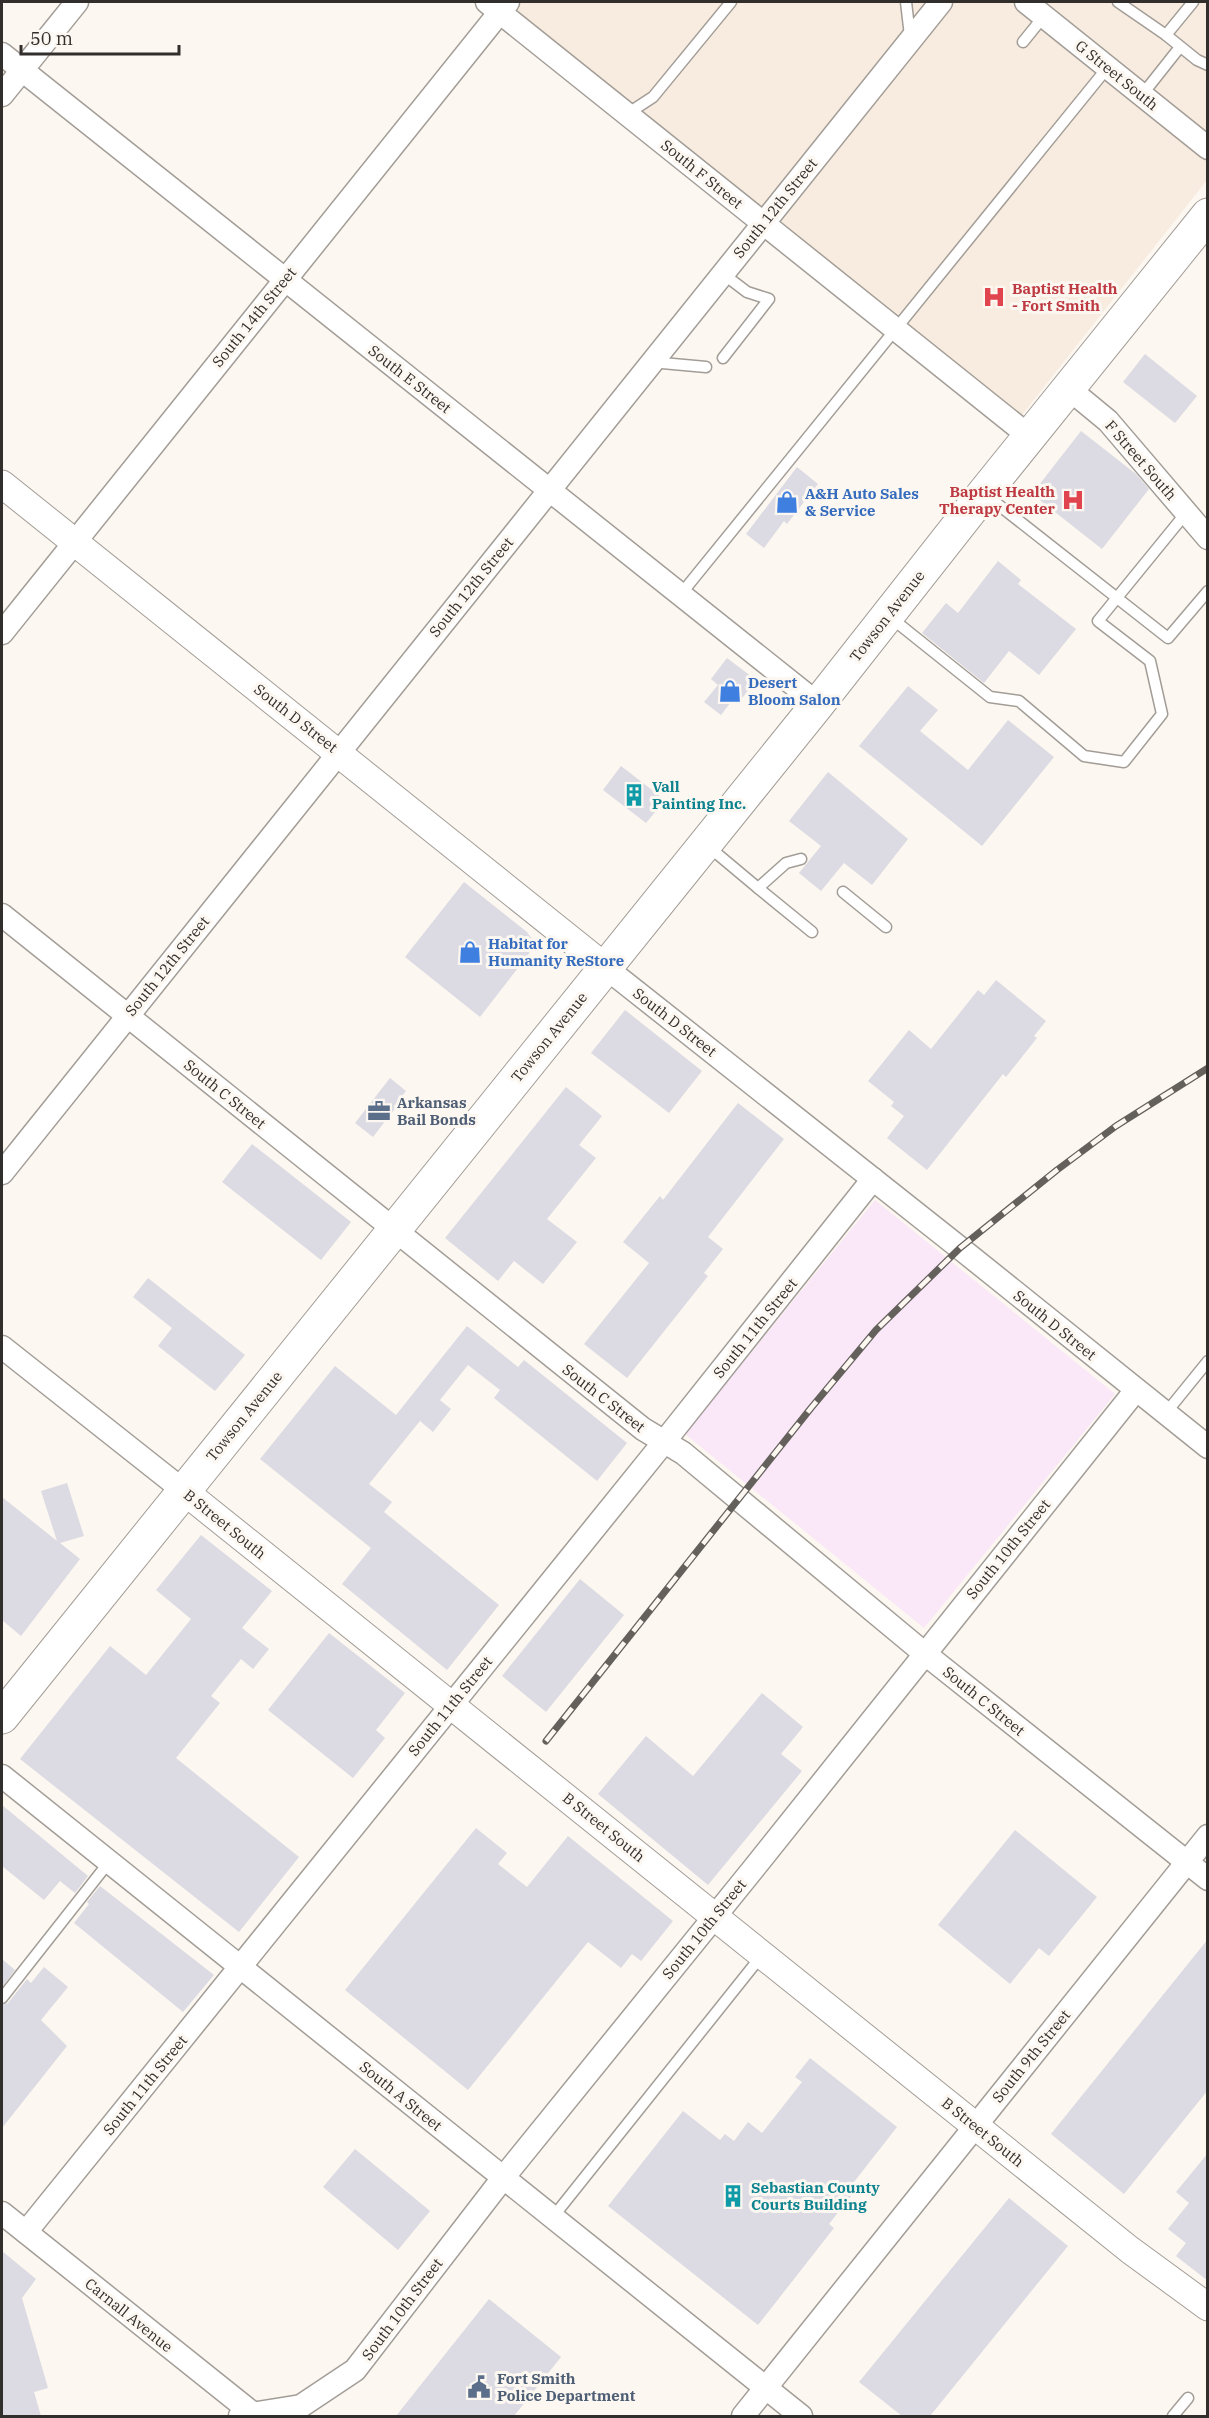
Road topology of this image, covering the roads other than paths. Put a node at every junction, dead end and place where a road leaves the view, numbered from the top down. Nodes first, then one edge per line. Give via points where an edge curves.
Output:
1 (77, 2) edge
2 (731, 2) edge
3 (906, 2) edge
4 (941, 2) edge
5 (1118, 2) edge
6 (1193, 2) edge
7 (498, 5) edge
8 (1039, 8) edge
9 (1166, 35) junction
10 (910, 40) junction
11 (1023, 42) dead end
12 (1180, 46) junction
13 (2, 54) edge
14 (1208, 65) edge
15 (1108, 67) junction
16 (21, 70) junction
17 (1142, 94) junction
18 (2, 95) edge
19 (627, 114) junction
20 (1208, 148) edge
21 (1208, 215) edge
22 (762, 223) junction
23 (722, 273) junction
24 (284, 279) junction
25 (895, 329) junction
26 (723, 358) dead end
27 (651, 362) junction
28 (706, 367) dead end
29 (1068, 388) junction
30 (1029, 436) junction
31 (2, 484) edge
32 (549, 489) junction
33 (984, 493) junction
34 (1186, 513) junction
35 (1208, 538) edge
36 (75, 542) junction
37 (1208, 591) edge
38 (681, 594) junction
39 (1117, 598) junction
40 (888, 615) junction
41 (2, 633) edge
42 (818, 704) junction
43 (339, 752) junction
44 (705, 844) junction
45 (801, 859) dead end
46 (759, 888) junction
47 (843, 892) dead end
48 (2, 915) edge
49 (886, 927) dead end
50 (812, 932) dead end
51 (606, 968) junction
52 (128, 1016) junction
53 (2, 1173) edge
54 (873, 1179) junction
55 (394, 1228) junction
56 (2, 1347) edge
57 (1208, 1361) edge
58 (1136, 1390) junction
59 (1166, 1414) junction
60 (664, 1442) junction
61 (1208, 1447) edge
62 (184, 1491) junction
63 (924, 1653) junction
64 (451, 1704) junction
65 (2, 1717) edge
66 (2, 1776) edge
67 (1208, 1836) edge
68 (109, 1862) junction
69 (1186, 1862) junction
70 (1208, 1879) edge
71 (714, 1916) junction
72 (763, 1954) junction
73 (241, 1967) junction
74 (2, 1998) edge
75 (976, 2125) junction
76 (503, 2178) junction
77 (2, 2213) edge
78 (553, 2217) junction
79 (26, 2232) junction
80 (1208, 2307) edge
81 (766, 2388) junction
82 (1188, 2398) dead end
83 (249, 2415) edge
84 (743, 2416) edge
85 (801, 2416) edge
86 (1173, 2416) edge

1 - 16 street
2 - 19 lane via 653,97
3 - 10 lane
4 - 10 street, South 12th Street
5 - 9 lane
6 - 9 lane
7 - 19 street, South F Street
7 - 24 street, South 14th Street
8 - 11 lane
8 - 15 street, G Street South
9 - 12 lane
10 - 22 street, South 12th Street
12 - 14 lane
12 - 17 lane
13 - 16 street, South E Street
15 - 17 street, G Street South
15 - 25 lane
16 - 18 street
16 - 24 street, South E Street
17 - 20 street, G Street South
19 - 22 street, South F Street
21 - 29 main road, Towson Avenue
22 - 23 street, South 12th Street
22 - 25 street, South F Street
23 - 26 lane via 747,292 769,299
23 - 27 street, South 12th Street
24 - 32 street, South E Street
24 - 36 street, South 14th Street
25 - 30 street, South F Street
25 - 38 lane
27 - 28 lane
27 - 32 street, South 12th Street
29 - 30 main road, Towson Avenue
29 - 34 street, F Street South via 1108,421
30 - 33 main road, Towson Avenue
31 - 36 street, South D Street
32 - 38 street, South E Street
32 - 43 street, South 12th Street
33 - 39 lane
33 - 40 main road, Towson Avenue
34 - 35 street, F Street South
34 - 39 lane
36 - 41 street, South 14th Street
36 - 43 street, South D Street
37 - 39 lane via 1168,638
38 - 42 street, South E Street
39 - 40 lane via 1098,621 1150,661 1162,714 1124,762 1084,756 1019,700 990,697
40 - 42 main road, Towson Avenue
42 - 44 main road, Towson Avenue
43 - 51 street, South D Street
43 - 52 street, South 12th Street
44 - 46 lane
44 - 51 main road, Towson Avenue
45 - 46 lane via 786,863
46 - 50 lane
47 - 49 lane
48 - 52 street, South C Street
51 - 54 street, South D Street
51 - 55 main road, Towson Avenue
52 - 53 street, South 12th Street
52 - 55 street, South C Street
54 - 58 street, South D Street
54 - 60 street, South 11th Street
55 - 60 street, South C Street
55 - 62 main road, Towson Avenue
56 - 62 street, B Street South
57 - 59 lane
58 - 59 street, South D Street
58 - 63 street, South 10th Street
59 - 61 street, South D Street
60 - 63 street, South C Street via 683,1453
60 - 64 street, South 11th Street
62 - 64 street, B Street South
62 - 65 main road, Towson Avenue
63 - 69 street, South C Street
63 - 71 street, South 10th Street
64 - 71 street, B Street South
64 - 73 street, South 11th Street
66 - 68 street, South A Street
67 - 69 street, South 9th Street
68 - 73 street, South A Street
68 - 74 lane
69 - 70 street, South C Street
69 - 75 street, South 9th Street
71 - 72 street, B Street South
71 - 76 street, South 10th Street
72 - 75 street, B Street South
72 - 78 lane
73 - 76 street, South A Street
73 - 79 street, South 11th Street
75 - 80 street, B Street South via 1130,2250
75 - 81 street, South 9th Street
76 - 78 street, South A Street
76 - 83 street, South 10th Street via 355,2370 301,2406
77 - 79 street, Carnall Avenue
78 - 81 street, South A Street
79 - 83 street, Carnall Avenue
81 - 84 street, South 9th Street
81 - 85 street, South A Street
82 - 86 lane

